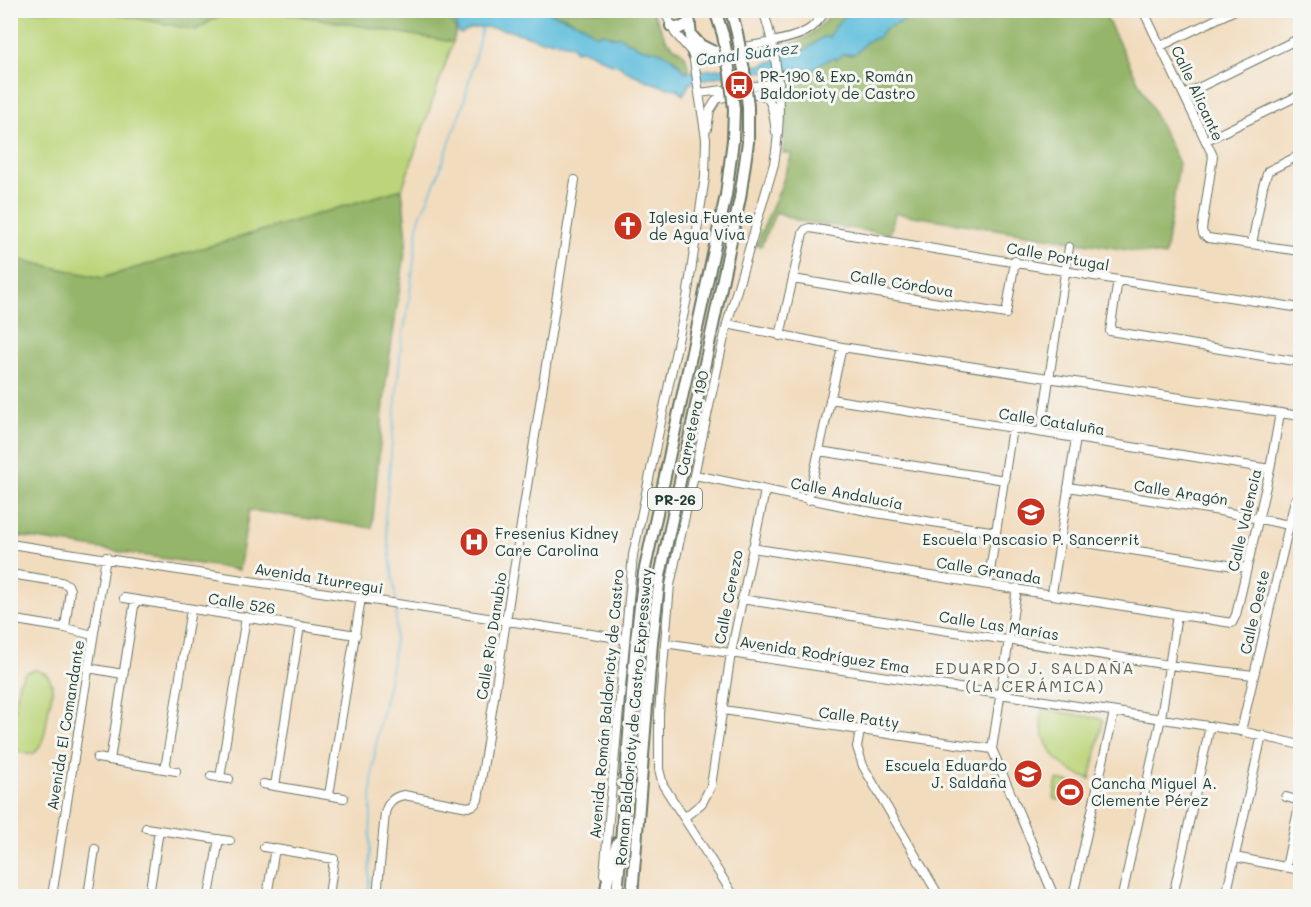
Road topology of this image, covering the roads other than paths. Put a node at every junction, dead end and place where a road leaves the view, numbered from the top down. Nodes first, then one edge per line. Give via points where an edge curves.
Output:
1 (664, 10) edge
2 (688, 10) edge
3 (715, 10) edge
4 (731, 10) edge
5 (764, 10) edge
6 (827, 10) edge
7 (1143, 10) edge
8 (1235, 10) edge
9 (690, 23) junction
10 (671, 26) junction
11 (692, 36) junction
12 (1300, 38) edge
13 (772, 41) junction
14 (1161, 46) junction
15 (712, 51) junction
16 (694, 59) junction
17 (779, 81) junction
18 (1184, 95) junction
19 (1300, 95) edge
20 (700, 96) junction
21 (706, 139) junction
22 (1207, 140) junction
23 (778, 142) junction
24 (1300, 155) edge
25 (575, 180) dead end
26 (1300, 233) edge
27 (1252, 244) junction
28 (1070, 247) dead end
29 (1299, 251) edge
30 (1016, 261) junction
31 (1066, 272) junction
32 (793, 279) junction
33 (1118, 280) junction
34 (1300, 308) edge
35 (727, 324) junction
36 (780, 336) junction
37 (842, 347) junction
38 (1300, 362) edge
39 (1049, 378) junction
40 (830, 399) junction
41 (1280, 413) junction
42 (1300, 416) edge
43 (1012, 428) junction
44 (1041, 432) junction
45 (1076, 438) junction
46 (819, 451) junction
47 (1270, 469) junction
48 (695, 475) junction
49 (1005, 480) junction
50 (1068, 487) junction
51 (765, 490) junction
52 (808, 500) junction
53 (1298, 501) edge
54 (1259, 518) junction
55 (1289, 525) junction
56 (996, 532) junction
57 (1061, 539) junction
58 (10, 544) edge
59 (752, 548) junction
60 (106, 557) junction
61 (1247, 568) junction
62 (10, 574) edge
63 (988, 584) junction
64 (1017, 588) junction
65 (1052, 593) junction
66 (124, 598) dead end
67 (361, 598) junction
68 (741, 599) junction
69 (135, 600) junction
70 (191, 609) junction
71 (1177, 615) junction
72 (246, 617) junction
73 (10, 619) edge
74 (507, 621) junction
75 (1222, 621) joint
76 (300, 626) junction
77 (65, 628) junction
78 (93, 635) junction
79 (356, 635) junction
80 (624, 639) junction
81 (1009, 640) junction
82 (665, 643) junction
83 (731, 653) junction
84 (1169, 665) junction
85 (88, 668) junction
86 (123, 674) junction
87 (1253, 675) junction
88 (1001, 695) junction
89 (723, 710) junction
90 (1114, 712) junction
91 (1161, 718) junction
92 (1210, 726) junction
93 (860, 731) junction
94 (1241, 731) junction
95 (1262, 735) junction
96 (1300, 745) edge
97 (992, 749) junction
98 (97, 758) dead end
99 (110, 760) junction
100 (165, 769) junction
101 (176, 771) dead end
102 (229, 779) dead end
103 (263, 784) dead end
104 (275, 786) junction
105 (329, 795) junction
106 (1286, 797) dead end
107 (344, 798) dead end
108 (1300, 801) edge
109 (684, 818) junction
110 (146, 828) dead end
111 (159, 830) junction
112 (622, 831) junction
113 (219, 839) junction
114 (230, 841) dead end
115 (264, 847) dead end
116 (275, 848) junction
117 (95, 849) dead end
118 (1235, 857) junction
119 (1286, 867) junction
120 (1300, 870) edge
121 (52, 897) edge
122 (88, 897) edge
123 (149, 897) edge
124 (209, 897) edge
125 (267, 897) edge
126 (328, 897) edge
127 (377, 897) edge
128 (603, 897) edge
129 (617, 897) edge
130 (632, 897) edge
131 (734, 897) edge
132 (939, 897) edge
133 (1054, 897) edge
134 (1073, 897) edge
135 (1122, 897) edge
136 (1173, 897) edge
137 (1226, 897) edge

1 - 10 street
2 - 9 highway
3 - 112 highway, Roman Baldorioty de Castro Expressway / PR-26, bridge via 730,74 733,140 726,195 644,573
4 - 130 highway, Roman Baldorioty de Castro Expressway / PR-26, bridge via 744,70 748,142 740,198 660,576
5 - 13 street, Carretera 190
6 - 13 street via 804,32
7 - 14 street, Calle Alicante
8 - 14 street
9 - 10 highway via 680,28
9 - 11 highway
10 - 16 street
11 - 15 highway
11 - 16 highway
12 - 18 street
13 - 15 street
13 - 17 street, Carretera 190
14 - 18 street, Calle Alicante
15 - 16 street
16 - 20 street, Avenida Román Baldorioty de Castro
17 - 20 street
17 - 23 street, Carretera 190
18 - 22 street, Calle Alicante
19 - 22 street
20 - 21 street, Avenida Román Baldorioty de Castro
21 - 23 street via 710,110 717,99 756,93 770,100
21 - 80 street, Avenida Román Baldorioty de Castro via 705,177 687,298 633,555
22 - 27 street, Calle Alicante via 1213,156 1203,234
23 - 35 street, Carretera 190
24 - 27 street via 1268,171
25 - 74 street, Calle Río Danubio
26 - 29 street
27 - 29 street, Calle Alicante
28 - 31 street
30 - 31 street, Calle Portugal
30 - 32 street, Calle Portugal via 810,228 803,233
30 - 32 street, Calle Córdova via 1006,314
31 - 33 street, Calle Portugal
31 - 39 street
32 - 36 street
33 - 34 street, Calle Portugal
33 - 38 street via 1110,331
35 - 36 street
35 - 48 street, Carretera 190
36 - 37 street
37 - 39 street
37 - 40 street
39 - 41 street
39 - 44 street
40 - 43 street, Calle Cataluña
40 - 46 street
41 - 42 street
41 - 47 street, Calle Valencia
43 - 44 street, Calle Cataluña
43 - 49 street
44 - 45 street, Calle Cataluña
45 - 47 street, Calle Cataluña
45 - 50 street
46 - 49 street
46 - 52 street
47 - 54 street, Calle Valencia
48 - 51 street, Calle Andalucía
48 - 82 street, Carretera 190 via 670,585
49 - 56 street
50 - 54 street, Calle Aragón
50 - 57 street
51 - 52 street, Calle Andalucía
51 - 59 street, Calle Cerezo
52 - 56 street, Calle Andalucía
53 - 55 street, Calle Oeste
54 - 55 street, Calle Aragón
54 - 61 street, Calle Valencia
55 - 87 street, Calle Oeste
56 - 63 street
57 - 61 street
57 - 65 street
58 - 60 street, Avenida Iturregui
59 - 63 street, Calle Granada
59 - 68 street, Calle Cerezo
60 - 67 street, Avenida Iturregui
60 - 78 street, Avenida El Comandante
61 - 75 street, Calle Valencia via 1236,615 1232,622
62 - 77 street via 68,585
63 - 64 street, Calle Granada
64 - 65 street, Calle Granada
64 - 81 street
65 - 71 street, Calle Granada
66 - 69 street, Calle 526
67 - 74 street, Avenida Iturregui
67 - 79 street
68 - 81 street, Calle Las Marías
68 - 83 street, Calle Cerezo
69 - 70 street, Calle 526
69 - 86 street
70 - 72 street, Calle 526
70 - 100 street
71 - 75 street, Calle Granada
71 - 84 street
72 - 76 street, Calle 526
72 - 102 street via 216,777
73 - 77 street
74 - 80 street, Avenida Iturregui
74 - 127 street, Calle Río Danubio via 478,800 468,807 404,795 395,797 385,813
76 - 79 street, Calle 526
76 - 104 street
77 - 78 street
78 - 85 street, Avenida El Comandante
79 - 105 street
80 - 128 street, Avenida Román Baldorioty de Castro
81 - 84 street, Calle Las Marías
81 - 88 street
82 - 83 street, Avenida Rodríguez Ema
82 - 109 street, Carretera 190 via 658,769 663,785
83 - 88 street, Avenida Rodríguez Ema
83 - 89 street, Calle Cerezo
84 - 87 street, Calle Las Marías
84 - 91 street
85 - 86 street
85 - 121 street, Avenida El Comandante
86 - 99 street
87 - 94 street, Calle Oeste
88 - 90 street, Avenida Rodríguez Ema
88 - 97 street
89 - 93 street, Calle Patty
89 - 109 street, Calle Cerezo via 711,786 702,803
90 - 91 street, Avenida Rodríguez Ema
90 - 134 street
91 - 92 street, Avenida Rodríguez Ema
91 - 135 street
92 - 94 street, Avenida Rodríguez Ema
92 - 136 street
93 - 97 street, Calle Patty
93 - 132 street via 857,747 863,766
94 - 95 street, Avenida Rodríguez Ema
95 - 96 street, Avenida Rodríguez Ema
95 - 118 street
97 - 133 street
98 - 99 street
99 - 100 street
100 - 101 street
103 - 104 street
104 - 105 street
105 - 107 street
106 - 108 street
108 - 119 street
109 - 131 street, Carretera 190
110 - 111 street
111 - 113 street
111 - 123 street
112 - 128 highway
112 - 129 highway, Roman Baldorioty de Castro Expressway / PR-26
113 - 114 street
113 - 124 street
115 - 116 street
116 - 125 street
116 - 126 street via 334,859
117 - 122 street
118 - 119 street
118 - 137 street
119 - 120 street

